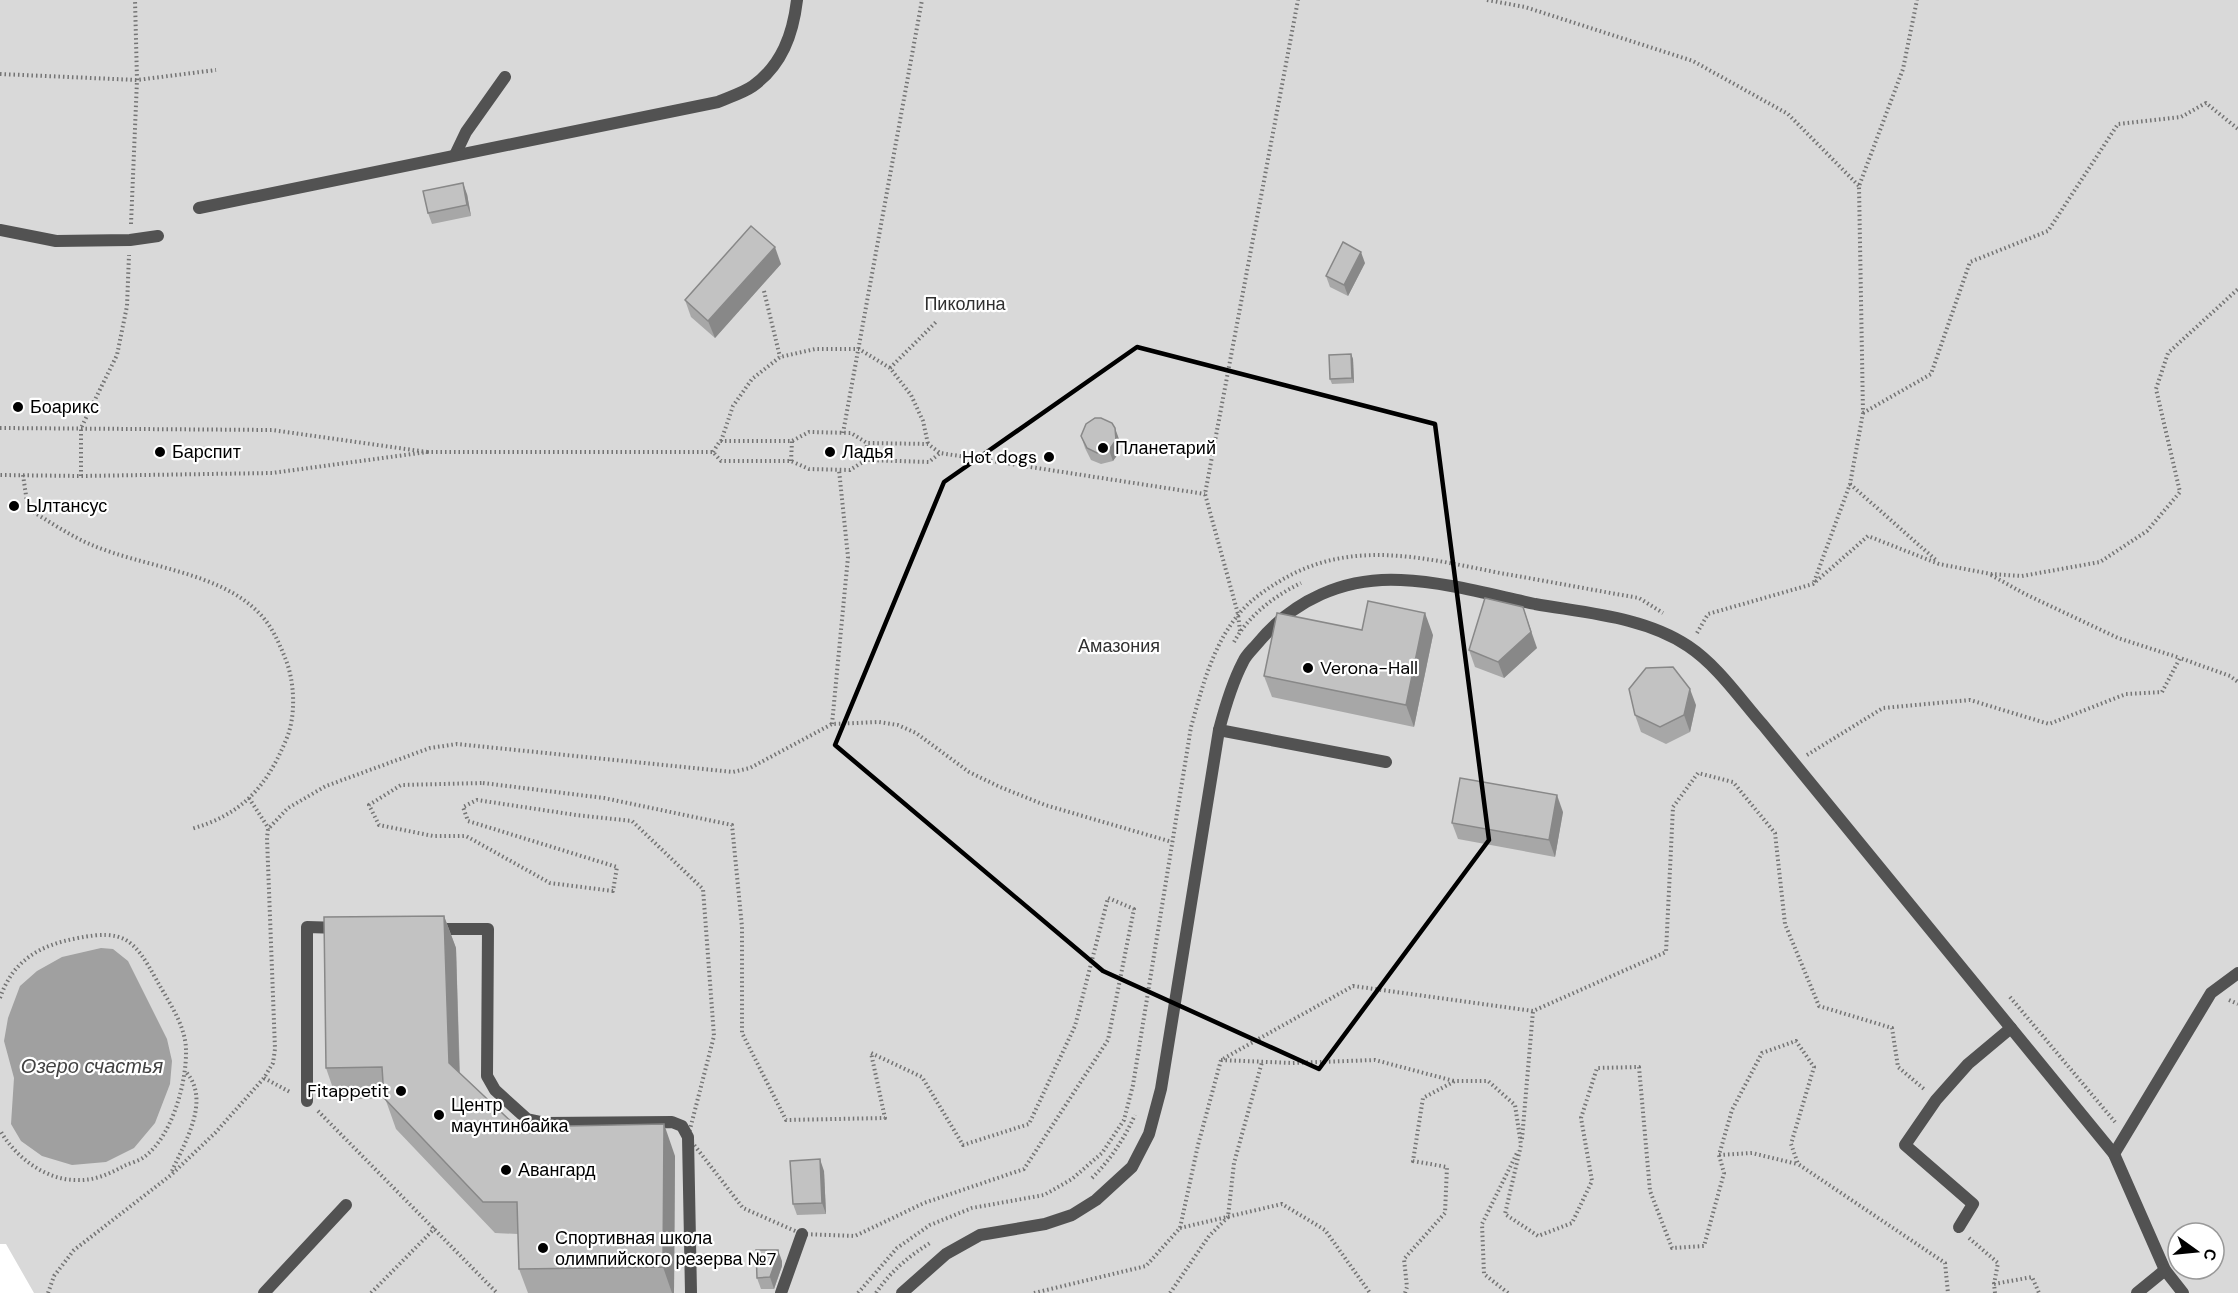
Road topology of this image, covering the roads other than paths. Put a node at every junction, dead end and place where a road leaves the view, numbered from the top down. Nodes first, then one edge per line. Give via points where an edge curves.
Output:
1 (797, 0) edge
2 (505, 77) dead end
3 (455, 155) junction
4 (199, 208) dead end
5 (0, 230) edge
6 (158, 236) dead end
7 (1219, 730) junction
8 (1386, 762) dead end
9 (352, 928) edge
10 (420, 929) edge
11 (2238, 973) edge
12 (2011, 1028) junction
13 (307, 1101) road end
14 (2114, 1154) junction
15 (346, 1205) dead end
16 (1959, 1227) road end
17 (802, 1234) road end
18 (2165, 1270) junction
19 (264, 1293) edge
20 (691, 1293) edge
21 (781, 1293) edge
22 (902, 1293) edge
23 (2137, 1293) edge
24 (2183, 1293) edge

1 - 3 street via 784,52 752,87 718,102
2 - 3 street via 465,132
3 - 4 street
5 - 6 street via 56,241
7 - 8 street
7 - 12 street via 1244,660 1270,628 1310,598 1360,582 1401,580 1448,586 1655,629 1689,646 1712,667
7 - 22 street via 1161,1089 1149,1134 1132,1167 1096,1200 1072,1215 1045,1224 980,1235 946,1254
9 - 13 street via 307,927
10 - 20 street via 488,929 487,1076 495,1090 527,1119 546,1123 672,1122 682,1126 688,1137
11 - 14 street via 2211,993
12 - 14 street
12 - 16 street via 1968,1064 1936,1100 1905,1145 1973,1204
14 - 18 street
15 - 19 street
17 - 21 street
18 - 23 street
18 - 24 street

